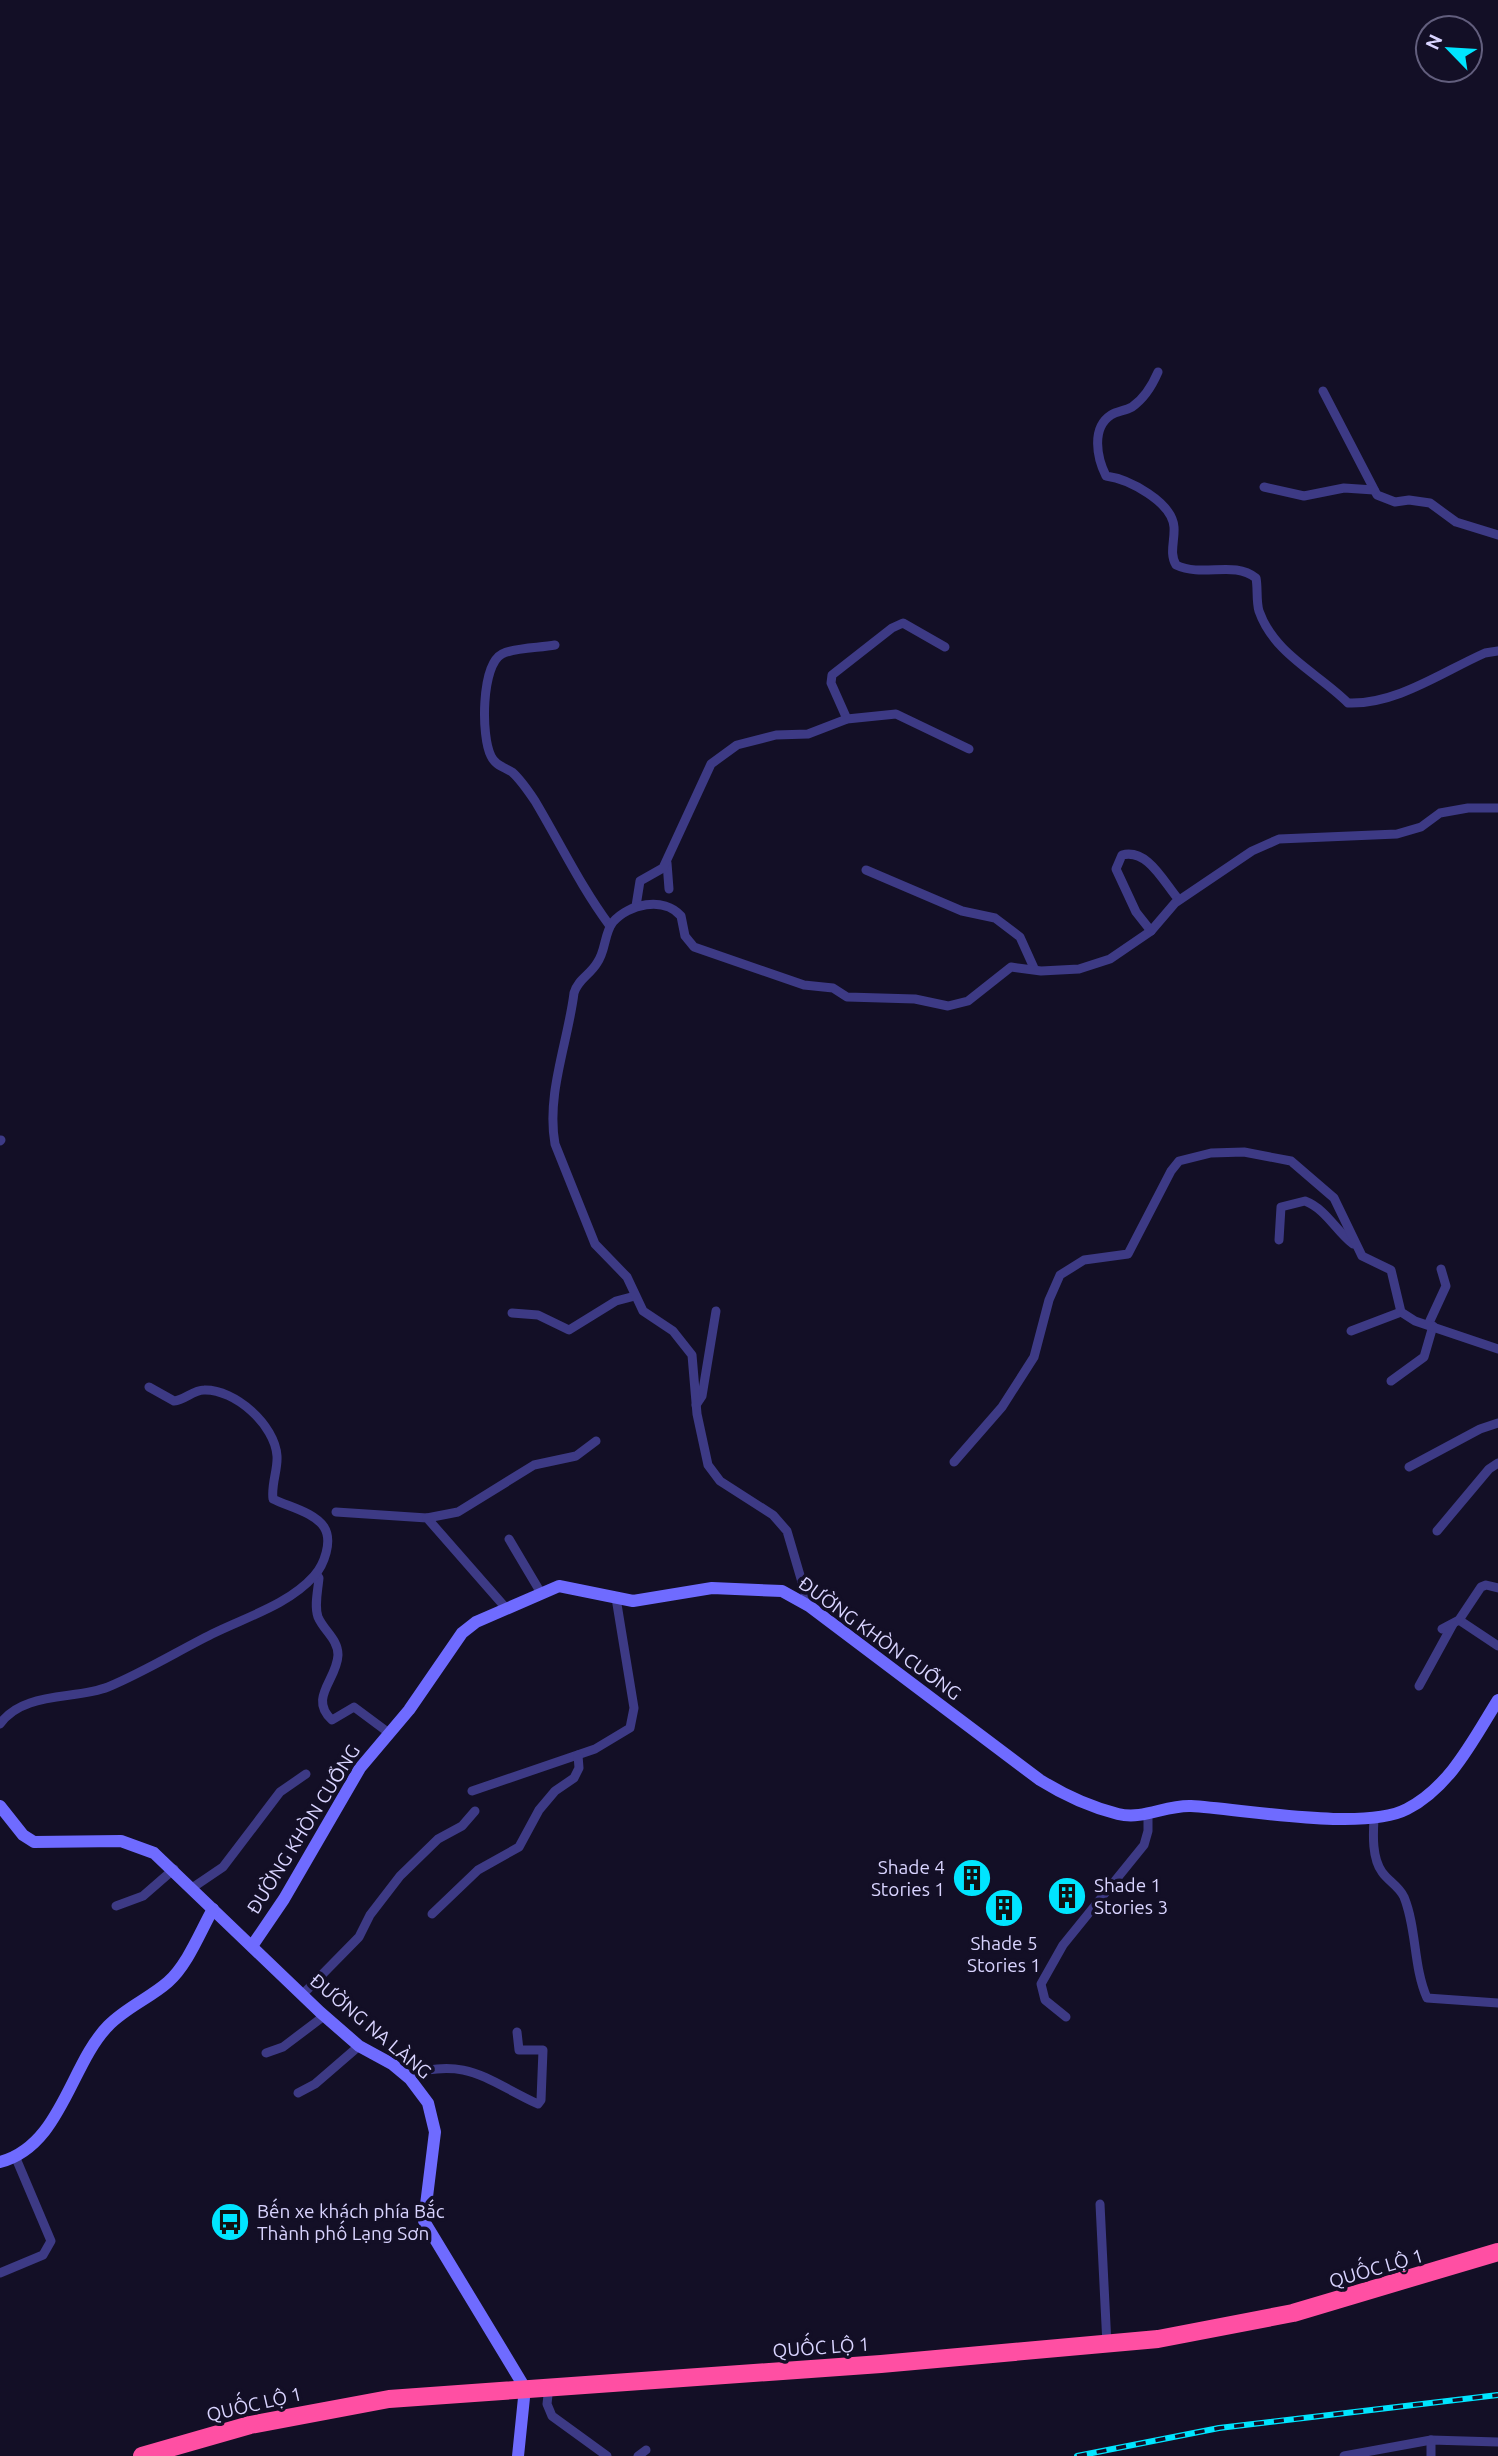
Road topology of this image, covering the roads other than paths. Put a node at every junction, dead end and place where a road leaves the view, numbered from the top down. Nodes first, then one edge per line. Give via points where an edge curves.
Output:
1 (1158, 372) dead end
2 (1323, 391) dead end
3 (1264, 487) dead end
4 (1374, 490) junction
5 (1498, 535) edge
6 (555, 645) dead end
7 (945, 647) dead end
8 (1498, 651) edge
9 (848, 719) junction
10 (970, 749) dead end
11 (1498, 808) edge
12 (667, 860) junction
13 (866, 870) dead end
14 (669, 889) dead end
15 (1179, 900) junction
16 (636, 906) junction
17 (610, 926) junction
18 (1151, 931) junction
19 (1034, 968) junction
20 (1279, 1240) dead end
21 (1355, 1245) junction
22 (1441, 1269) dead end
23 (635, 1296) junction
24 (716, 1311) dead end
25 (1401, 1312) junction
26 (512, 1313) dead end
27 (1431, 1325) junction
28 (1351, 1331) dead end
29 (1498, 1349) edge
30 (1391, 1381) dead end
31 (149, 1387) dead end
32 (696, 1405) junction
33 (1498, 1423) edge
34 (596, 1441) dead end
35 (954, 1462) dead end
36 (1498, 1463) edge
37 (1409, 1466) dead end
38 (336, 1512) dead end
39 (427, 1518) junction
40 (1437, 1531) dead end
41 (509, 1539) dead end
42 (316, 1574) junction
43 (1498, 1588) edge
44 (541, 1593) junction
45 (616, 1598) junction
46 (809, 1606) junction
47 (505, 1607) junction
48 (1456, 1622) junction
49 (1442, 1629) dead end
50 (1498, 1646) edge
51 (1419, 1686) dead end
52 (1498, 1700) edge
53 (0, 1724) edge
54 (389, 1733) junction
55 (578, 1755) junction
56 (306, 1774) dead end
57 (472, 1791) dead end
58 (1, 1810) edge
59 (475, 1811) dead end
60 (1148, 1816) junction
61 (1374, 1819) junction
62 (174, 1869) junction
63 (192, 1888) junction
64 (116, 1906) dead end
65 (214, 1909) junction
66 (432, 1914) dead end
67 (252, 1946) junction
68 (303, 1994) junction
69 (1498, 2003) edge
70 (324, 2015) junction
71 (1066, 2017) dead end
72 (517, 2032) dead end
73 (359, 2046) junction
74 (266, 2053) dead end
75 (405, 2075) junction
76 (298, 2093) dead end
77 (15, 2156) junction
78 (0, 2162) edge
79 (1100, 2204) dead end
80 (1498, 2252) edge
81 (0, 2273) edge
82 (1107, 2345) junction
83 (548, 2386) junction
84 (525, 2388) junction
85 (1431, 2440) junction
86 (1498, 2442) edge
87 (142, 2456) edge
88 (518, 2456) edge
89 (607, 2456) edge
90 (1344, 2456) edge
91 (1431, 2456) edge

1 - 8 street via 1149,391 1132,407 1110,415 1100,427 1097,450 1106,476 1118,477 1156,499 1174,523 1171,557 1176,565 1200,573 1247,571 1256,578 1259,610 1278,643 1348,703 1412,689 1441,672
2 - 4 street
3 - 4 street via 1304,496 1344,488
4 - 5 street via 1395,502 1430,503 1456,522
6 - 17 street via 509,652 494,661 486,687 489,751 531,795
7 - 9 street via 903,623 892,628 832,675 831,683
9 - 10 street via 896,713
9 - 12 street via 808,734 776,735 737,745 720,756 705,774
11 - 15 street via 1440,813 1421,827 1397,834 1279,839 1252,851
12 - 14 street
12 - 16 street via 659,872 640,881
13 - 19 street via 962,911 995,918 1020,937
15 - 18 street
15 - 18 street via 1147,860 1130,853 1122,855 1116,869 1136,912
16 - 17 street
16 - 19 street via 665,906 677,911 685,936 707,953 804,985 833,988 847,997 915,999 948,1006 968,1001 1011,967
17 - 23 street via 601,957 574,992 552,1127 591,1236 627,1277
18 - 19 street via 1110,959 1079,969
20 - 21 street via 1281,1207 1305,1201
21 - 25 street via 1362,1256 1391,1270
21 - 35 street via 1334,1198 1291,1161 1244,1152 1179,1161 1128,1254 1084,1260 1060,1275 1034,1357 1002,1407
22 - 27 street via 1446,1286
23 - 26 street via 616,1301 569,1330 538,1315
23 - 32 street via 643,1311 673,1331 692,1355
24 - 32 street via 702,1396
25 - 27 street
25 - 28 street
27 - 29 street
27 - 30 street via 1424,1357
31 - 42 street via 174,1401 200,1391 223,1394 264,1426 277,1457 273,1499 310,1516 327,1534
32 - 46 street via 708,1465 720,1481 773,1515 787,1531
33 - 37 street
34 - 39 street via 576,1456 534,1465 458,1512
36 - 40 street
38 - 39 street
39 - 47 street
41 - 44 street
42 - 53 street via 260,1612 108,1687 33,1702
42 - 54 street via 317,1615 338,1649 337,1666 322,1694 322,1707 337,1720 354,1707
43 - 48 street via 1481,1587
44 - 45 street, ĐƯỜNG KHÒN CUỔNG via 559,1587
44 - 47 street, ĐƯỜNG KHÒN CUỔNG
45 - 46 street, ĐƯỜNG KHÒN CUỔNG via 633,1601 712,1588 751,1589 782,1591
45 - 55 street via 634,1719 630,1728
46 - 60 street, ĐƯỜNG KHÒN CUỔNG via 1046,1784 1119,1814
47 - 54 street, ĐƯỜNG KHÒN CUỔNG via 463,1633
48 - 49 street
48 - 50 street
48 - 51 street
52 - 61 street, ĐƯỜNG KHÒN CUỔNG via 1443,1784 1405,1811
54 - 67 street, ĐƯỜNG KHÒN CUỔNG via 360,1768
55 - 57 street
55 - 66 street via 576,1775 540,1810 519,1847 478,1870
56 - 63 street via 275,1798 222,1867
58 - 62 street, ĐƯỜNG NA LÀNG via 34,1843 121,1841 147,1849
59 - 68 street via 400,1876 359,1937
60 - 61 street, ĐƯỜNG KHÒN CUỔNG via 1190,1806
60 - 71 street via 1144,1845 1063,1945 1041,1984 1045,2000
61 - 69 street via 1376,1856 1381,1872 1404,1897 1418,1955 1418,1976 1427,1998
62 - 63 street, ĐƯỜNG NA LÀNG
62 - 64 street via 143,1896
63 - 65 street, ĐƯỜNG NA LÀNG
65 - 67 street, ĐƯỜNG NA LÀNG
65 - 77 street via 176,1973 107,2026 41,2134
67 - 68 street, ĐƯỜNG NA LÀNG
68 - 70 street, ĐƯỜNG NA LÀNG
70 - 73 street, ĐƯỜNG NA LÀNG
70 - 74 street via 283,2047
72 - 75 street via 519,2050 543,2050 538,2104 473,2070 429,2068
73 - 75 street, ĐƯỜNG NA LÀNG
73 - 76 street
75 - 84 street, ĐƯỜNG NA LÀNG via 433,2115 424,2221
77 - 78 street
77 - 81 street via 51,2241 43,2255
79 - 82 street
80 - 82 highway, QUỐC LỘ 1 via 1293,2313
82 - 83 highway, QUỐC LỘ 1
83 - 84 highway, QUỐC LỘ 1
83 - 89 street via 552,2416
84 - 87 highway, QUỐC LỘ 1 via 389,2399 291,2416
84 - 88 street
85 - 86 street
85 - 90 street
85 - 91 street

